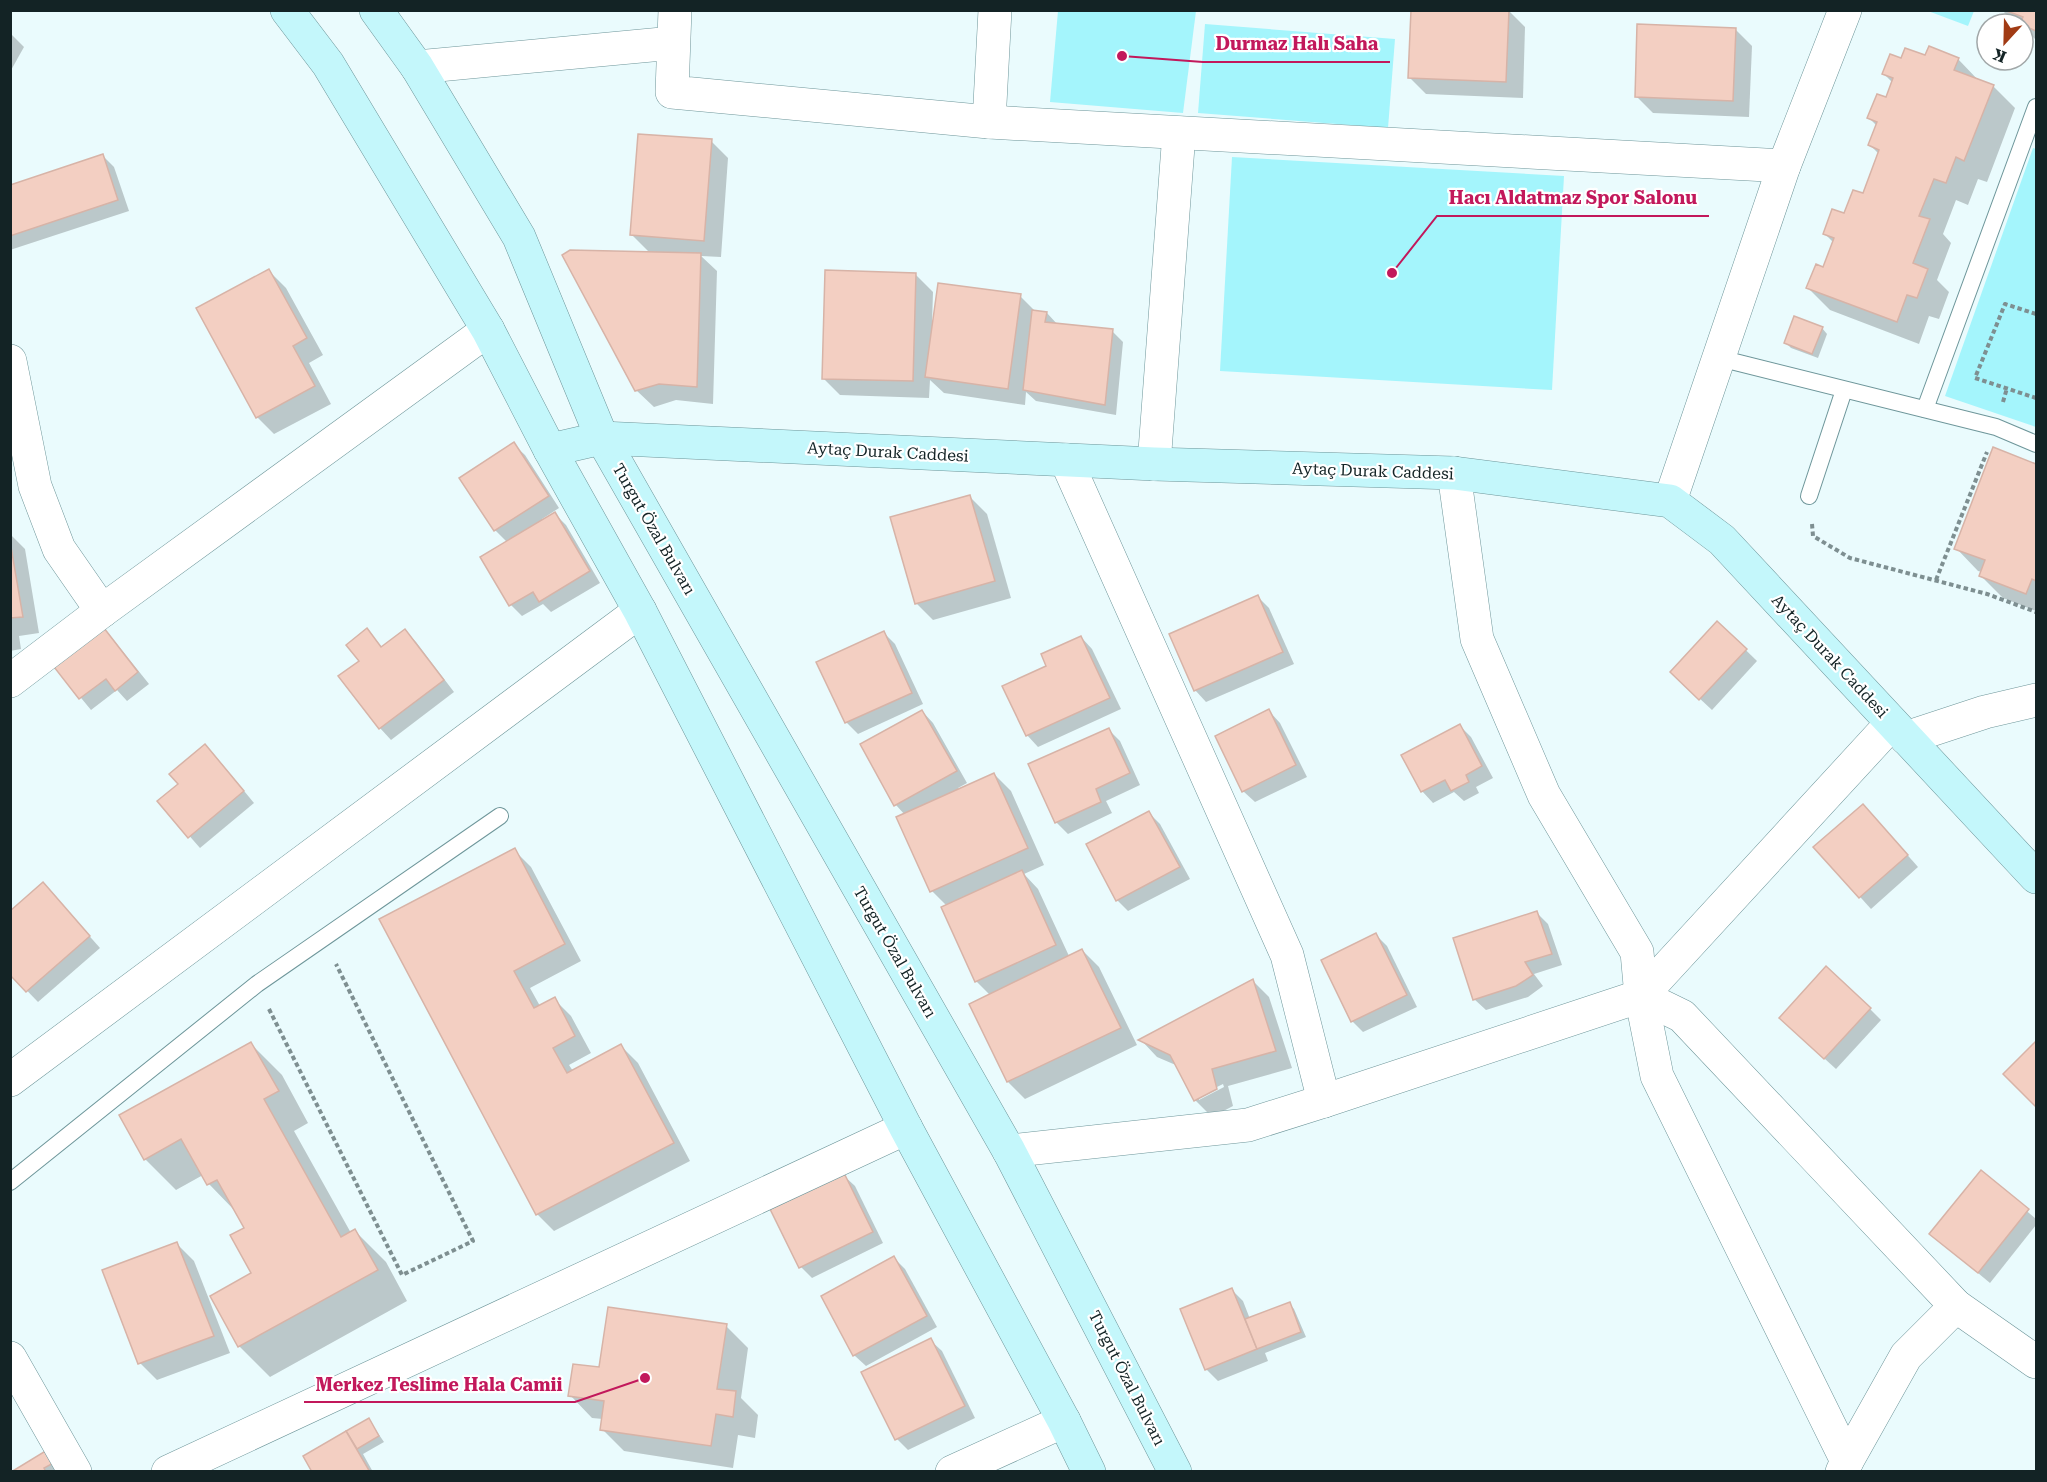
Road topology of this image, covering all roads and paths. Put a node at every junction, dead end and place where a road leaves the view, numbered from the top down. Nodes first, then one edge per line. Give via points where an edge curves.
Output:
1 (287, 10) edge
2 (376, 10) edge
3 (675, 10) edge
4 (995, 10) edge
5 (1845, 10) edge
6 (673, 43) junction
7 (417, 67) junction
8 (2037, 107) edge
9 (989, 122) junction
10 (2033, 125) edge
11 (1179, 133) junction
12 (1784, 166) junction
13 (2037, 314) edge
14 (488, 330) junction
15 (1719, 358) junction
16 (10, 361) edge
17 (2007, 388) junction
18 (1844, 390) junction
19 (2037, 398) edge
20 (1925, 410) junction
21 (1996, 427) junction
22 (602, 438) junction
23 (2037, 444) edge
24 (550, 450) junction
25 (1066, 460) junction
26 (1154, 464) junction
27 (1454, 473) junction
28 (1809, 496) joint
29 (1670, 501) junction
30 (1936, 580) junction
31 (102, 611) junction
32 (640, 611) junction
33 (2037, 612) edge
34 (10, 681) edge
35 (2037, 700) edge
36 (1899, 730) junction
37 (500, 816) dead end
38 (2037, 877) edge
39 (323, 938) junction
40 (257, 984) junction
41 (1641, 996) junction
42 (10, 1080) edge
43 (1324, 1101) junction
44 (906, 1128) junction
45 (1009, 1151) junction
46 (10, 1182) edge
47 (1956, 1306) junction
48 (10, 1358) edge
49 (2037, 1362) edge
50 (1064, 1421) junction
51 (1844, 1466) edge
52 (75, 1472) edge
53 (168, 1472) edge
54 (952, 1472) edge
55 (1089, 1472) edge
56 (1175, 1472) edge

1 - 14 main road via 328,64
2 - 7 main road, Turgut Özal Bulvarı
3 - 6 street
4 - 9 street
5 - 12 street
6 - 7 street
6 - 9 street via 672,93
7 - 22 main road, Turgut Özal Bulvarı via 519,237
8 - 10 lane
9 - 11 street
10 - 20 lane
11 - 12 street
11 - 26 street
12 - 15 street
13 - 17 path via 2005,304 1975,378
14 - 24 main road
14 - 31 street
15 - 18 lane
15 - 29 street
16 - 31 street via 34,486 59,549
17 - 19 path
17 - 21 path
18 - 20 lane
18 - 28 lane
20 - 21 lane
21 - 23 lane
21 - 30 path
22 - 24 main road, Aytaç Durak Caddesi
22 - 25 main road, Aytaç Durak Caddesi
22 - 45 main road, Turgut Özal Bulvarı
24 - 32 main road
25 - 26 main road, Aytaç Durak Caddesi
25 - 43 street via 1287,955
26 - 27 main road, Aytaç Durak Caddesi
27 - 29 main road, Aytaç Durak Caddesi
27 - 41 street via 1477,639 1544,795 1637,952
28 - 30 path via 1813,536 1850,558
29 - 36 main road, Aytaç Durak Caddesi via 1722,540
30 - 33 path
31 - 34 street
32 - 42 street
32 - 44 main road
35 - 36 street
36 - 38 main road, Aytaç Durak Caddesi
36 - 41 street
37 - 39 lane
39 - 40 lane
39 - 40 path via 473,1241 402,1275
40 - 46 lane
41 - 43 street
41 - 47 street via 1682,1016
41 - 51 street via 1657,1076
43 - 45 street via 1248,1125
44 - 50 main road
44 - 53 street
45 - 56 main road, Turgut Özal Bulvarı
47 - 49 street
47 - 51 street via 1906,1356
48 - 52 street
50 - 54 street
50 - 55 main road

